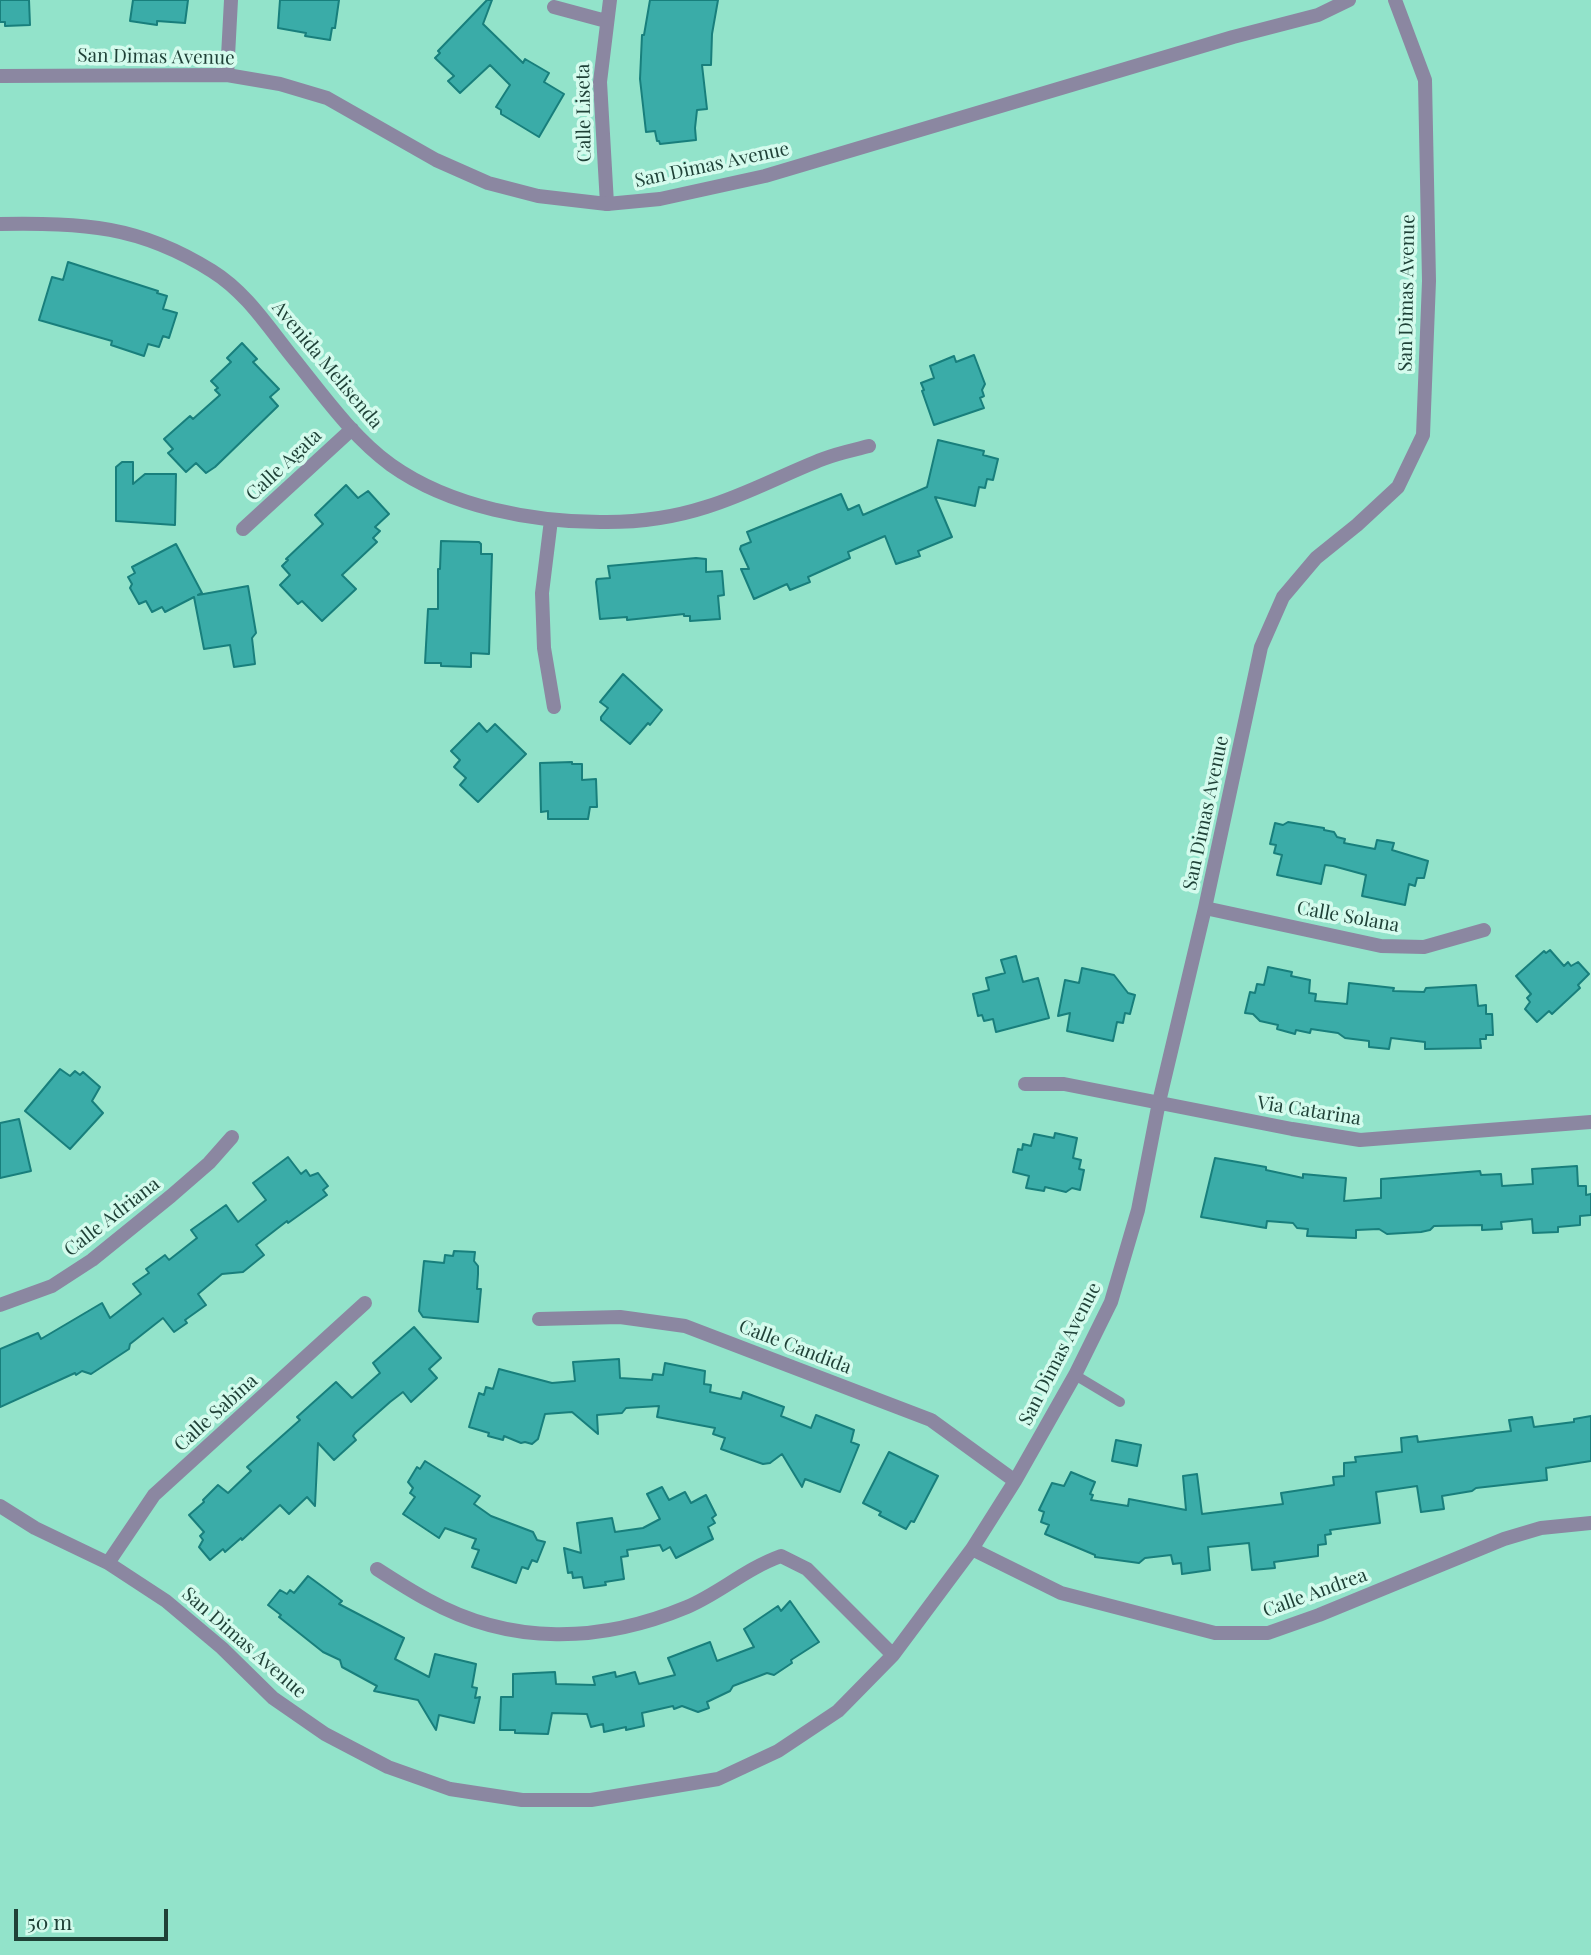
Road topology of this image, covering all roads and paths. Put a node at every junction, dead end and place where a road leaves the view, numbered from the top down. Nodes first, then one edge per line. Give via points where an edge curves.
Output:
1 (231, 0) edge
2 (610, 0) edge
3 (1349, 0) edge
4 (1395, 0) edge
5 (554, 7) dead end
6 (606, 22) junction
7 (227, 75) junction
8 (0, 76) edge
9 (607, 205) junction
10 (0, 224) edge
11 (352, 429) junction
12 (869, 446) dead end
13 (551, 520) junction
14 (243, 529) dead end
15 (554, 707) dead end
16 (1205, 908) junction
17 (1484, 930) dead end
18 (1024, 1084) dead end
19 (1159, 1102) junction
20 (1591, 1122) edge
21 (232, 1137) dead end
22 (365, 1303) dead end
23 (0, 1306) edge
24 (539, 1319) dead end
25 (1075, 1375) junction
26 (1120, 1402) dead end
27 (1014, 1481) junction
28 (0, 1506) edge
29 (1591, 1524) edge
30 (972, 1549) junction
31 (108, 1563) junction
32 (377, 1569) dead end
33 (892, 1655) junction

1 - 7 street
2 - 6 street, Calle Liseta
3 - 9 street, San Dimas Avenue via 1318,15 765,176 660,199
4 - 16 street, San Dimas Avenue via 1425,80 1429,281 1423,435 1398,487 1316,558 1283,597 1261,646
5 - 6 street
6 - 9 street, Calle Liseta via 600,82
7 - 8 street, San Dimas Avenue
7 - 9 street, San Dimas Avenue via 327,98 436,160 488,183 538,196
10 - 11 street, Avenida Melisenda via 68,223 117,230 166,245 215,272 256,309
11 - 13 street, Avenida Melisenda via 390,464 426,485 507,514
11 - 14 street, Calle Agata
12 - 13 street, Avenida Melisenda via 826,458 707,507 661,518 608,523
13 - 15 street via 542,593 544,648
16 - 17 street, Calle Solana via 1381,946 1424,947
16 - 19 street, San Dimas Avenue
18 - 19 street, Via Catarina via 1063,1084
19 - 20 street, Via Catarina via 1360,1140
19 - 25 street, San Dimas Avenue via 1138,1210 1111,1302
21 - 23 street, Calle Adriana via 209,1163 92,1260 52,1286
22 - 31 street, Calle Sabina via 154,1495
24 - 27 street, Calle Candida via 620,1317 685,1326 931,1420
25 - 26 lane
25 - 27 street, San Dimas Avenue
27 - 30 street, San Dimas Avenue
28 - 31 street, San Dimas Avenue via 34,1528
29 - 30 street, Calle Andrea via 1541,1528 1504,1539 1268,1633 1215,1633 1061,1593
30 - 33 street, San Dimas Avenue
31 - 33 street, San Dimas Avenue via 166,1601 273,1698 326,1734 388,1767 450,1789 522,1800 591,1800 718,1779 778,1751 838,1711
32 - 33 street via 430,1601 477,1621 528,1633 581,1635 634,1626 690,1606 758,1564 781,1556 807,1569

